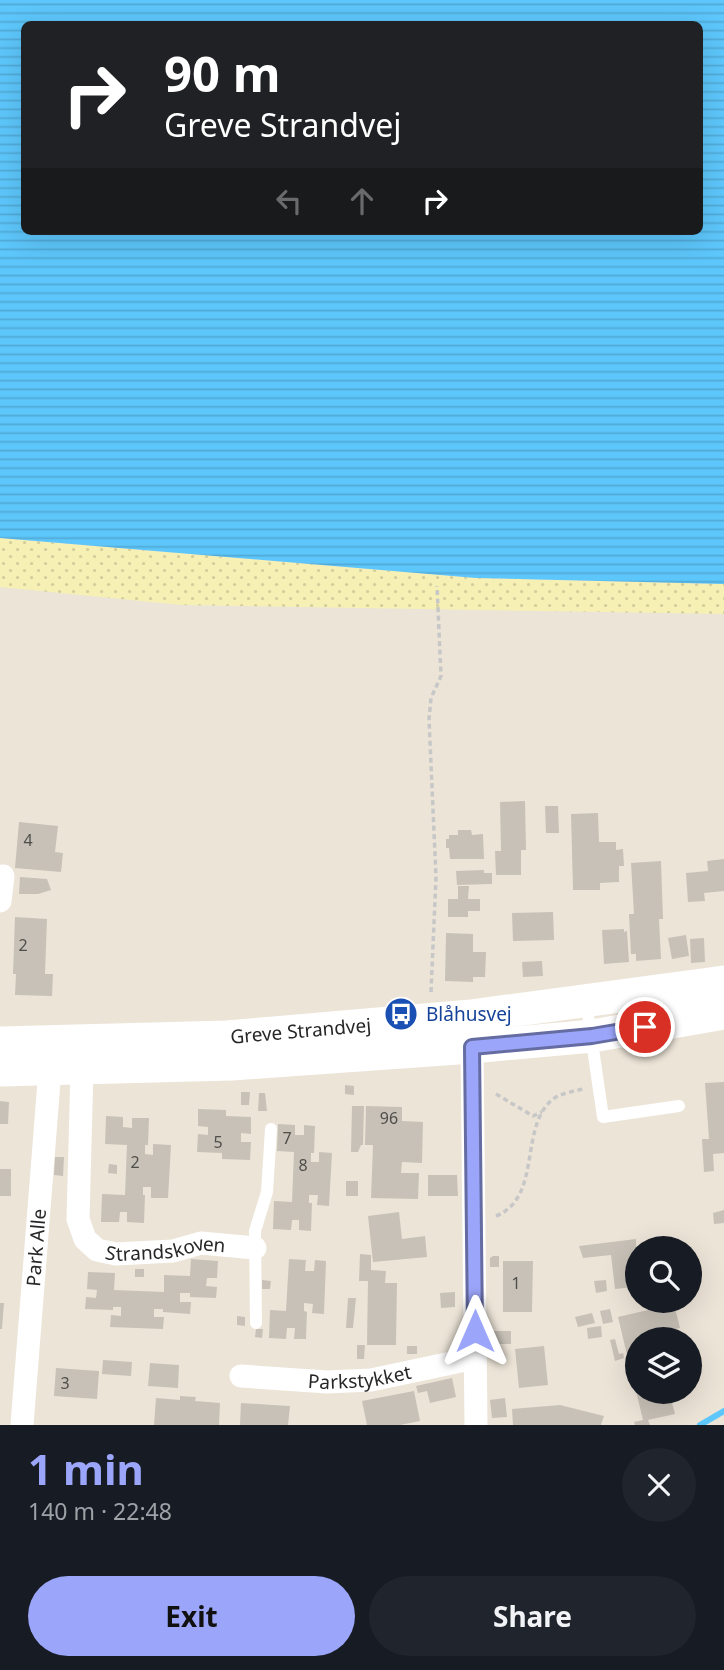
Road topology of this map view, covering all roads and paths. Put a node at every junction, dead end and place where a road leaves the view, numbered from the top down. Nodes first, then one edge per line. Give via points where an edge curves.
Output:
1 (437, 586) dead end
2 (3, 876) dead end
3 (0, 901) edge
4 (724, 982) edge
5 (586, 1000) junction
6 (724, 1013) edge
7 (429, 1020) junction
8 (592, 1036) junction
9 (0, 1043) edge
10 (472, 1047) junction
11 (50, 1069) junction
12 (82, 1069) junction
13 (0, 1070) edge
14 (473, 1084) junction
15 (599, 1085) junction
16 (679, 1106) dead end
17 (542, 1112) junction
18 (271, 1129) dead end
19 (474, 1222) junction
20 (255, 1248) junction
21 (256, 1322) dead end
22 (475, 1359) junction
23 (241, 1376) dead end
24 (22, 1425) edge
25 (476, 1425) edge

1 - 7 path via 441,676 431,698 429,719 436,877
2 - 3 street
4 - 5 main road, Greve Strandvej
5 - 7 main road, Greve Strandvej
5 - 8 lane
6 - 8 main road, Greve Strandvej
7 - 9 main road, Greve Strandvej via 227,1037
8 - 10 main road, Greve Strandvej
8 - 15 lane
10 - 12 main road, Greve Strandvej
10 - 14 street
11 - 12 main road, Greve Strandvej
11 - 13 main road, Greve Strandvej
11 - 24 street, Park Alle
12 - 20 street, Strandskoven via 78,1219 85,1240 97,1250 116,1254 173,1251 201,1243
14 - 17 path via 533,1116
14 - 19 street
15 - 16 lane via 603,1117
15 - 17 path via 558,1096
17 - 19 path via 524,1185 512,1206 500,1215
18 - 20 lane via 267,1192 255,1231
19 - 22 street
20 - 21 lane
22 - 23 street, Parkstykket via 371,1380
22 - 25 street

